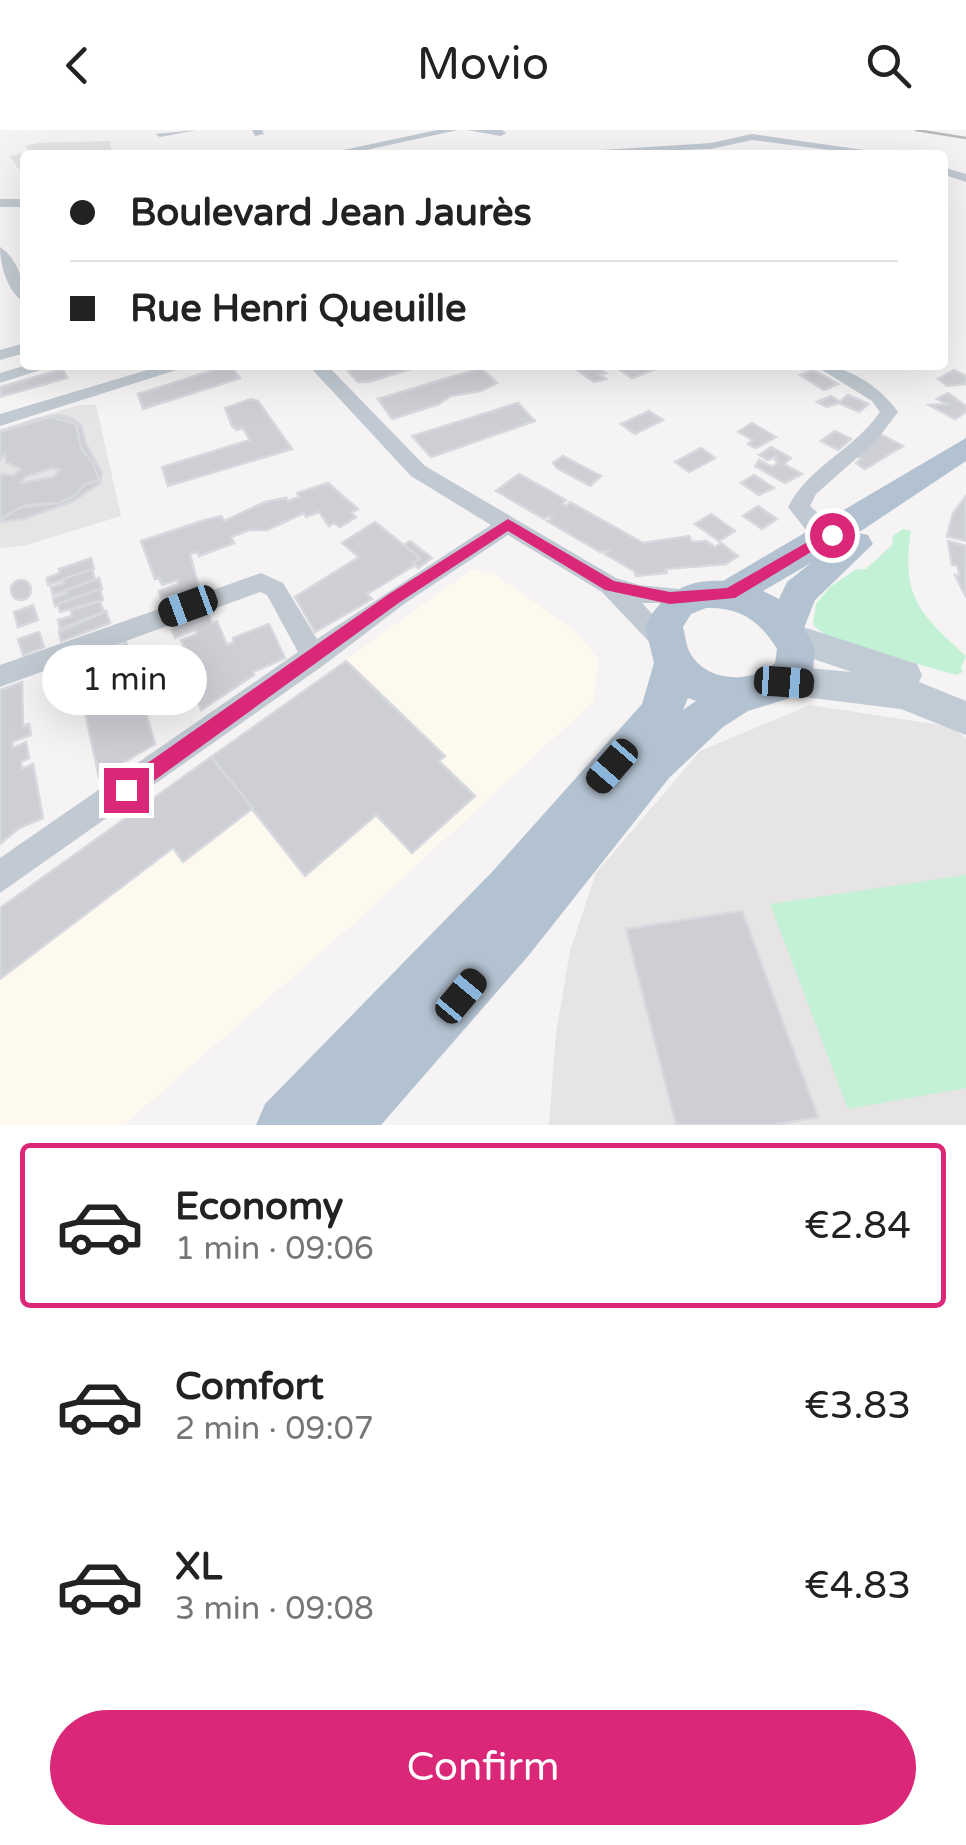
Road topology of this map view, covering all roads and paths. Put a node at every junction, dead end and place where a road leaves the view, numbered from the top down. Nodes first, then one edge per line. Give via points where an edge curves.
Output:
1 (192, 130) edge
2 (453, 130) edge
3 (472, 130) edge
4 (159, 132) edge
5 (503, 132) edge
6 (331, 139) dead end
7 (509, 146) dead end
8 (166, 148) dead end
9 (326, 150) edge
10 (350, 150) edge
11 (630, 150) edge
12 (812, 150) edge
13 (2, 252) edge
14 (20, 288) edge
15 (29, 370) edge
16 (166, 370) edge
17 (322, 370) edge
18 (832, 370) edge
19 (0, 378) edge
20 (0, 420) edge
21 (966, 447) edge
22 (966, 462) edge
23 (508, 524) junction
24 (832, 535) junction
25 (610, 586) junction
26 (730, 594) junction
27 (690, 597) junction
28 (788, 632) junction
29 (669, 651) junction
30 (315, 658) junction
31 (0, 676) edge
32 (761, 689) junction
33 (966, 697) edge
34 (966, 718) edge
35 (0, 878) edge
36 (286, 1125) edge
37 (342, 1125) edge

1 - 4 street
2 - 10 street
3 - 5 street
4 - 8 street
5 - 7 street
6 - 9 street
11 - 12 street via 752,138
13 - 14 street
15 - 19 street
16 - 20 street
17 - 23 street via 418,471
18 - 24 street via 878,397 889,412 803,494 802,514
21 - 24 main road
22 - 28 main road via 820,572 800,592
23 - 25 street
23 - 30 street
24 - 26 main road
25 - 27 street
25 - 29 street
26 - 27 main road
26 - 28 main road via 755,602
27 - 29 main road via 670,613
28 - 32 main road via 795,661
28 - 33 main road
29 - 32 main road via 708,688
29 - 36 main road via 667,702 656,718 509,889
30 - 31 street via 275,588 261,582
30 - 35 street
32 - 34 main road via 904,693
32 - 37 main road via 719,706 630,792 461,996

